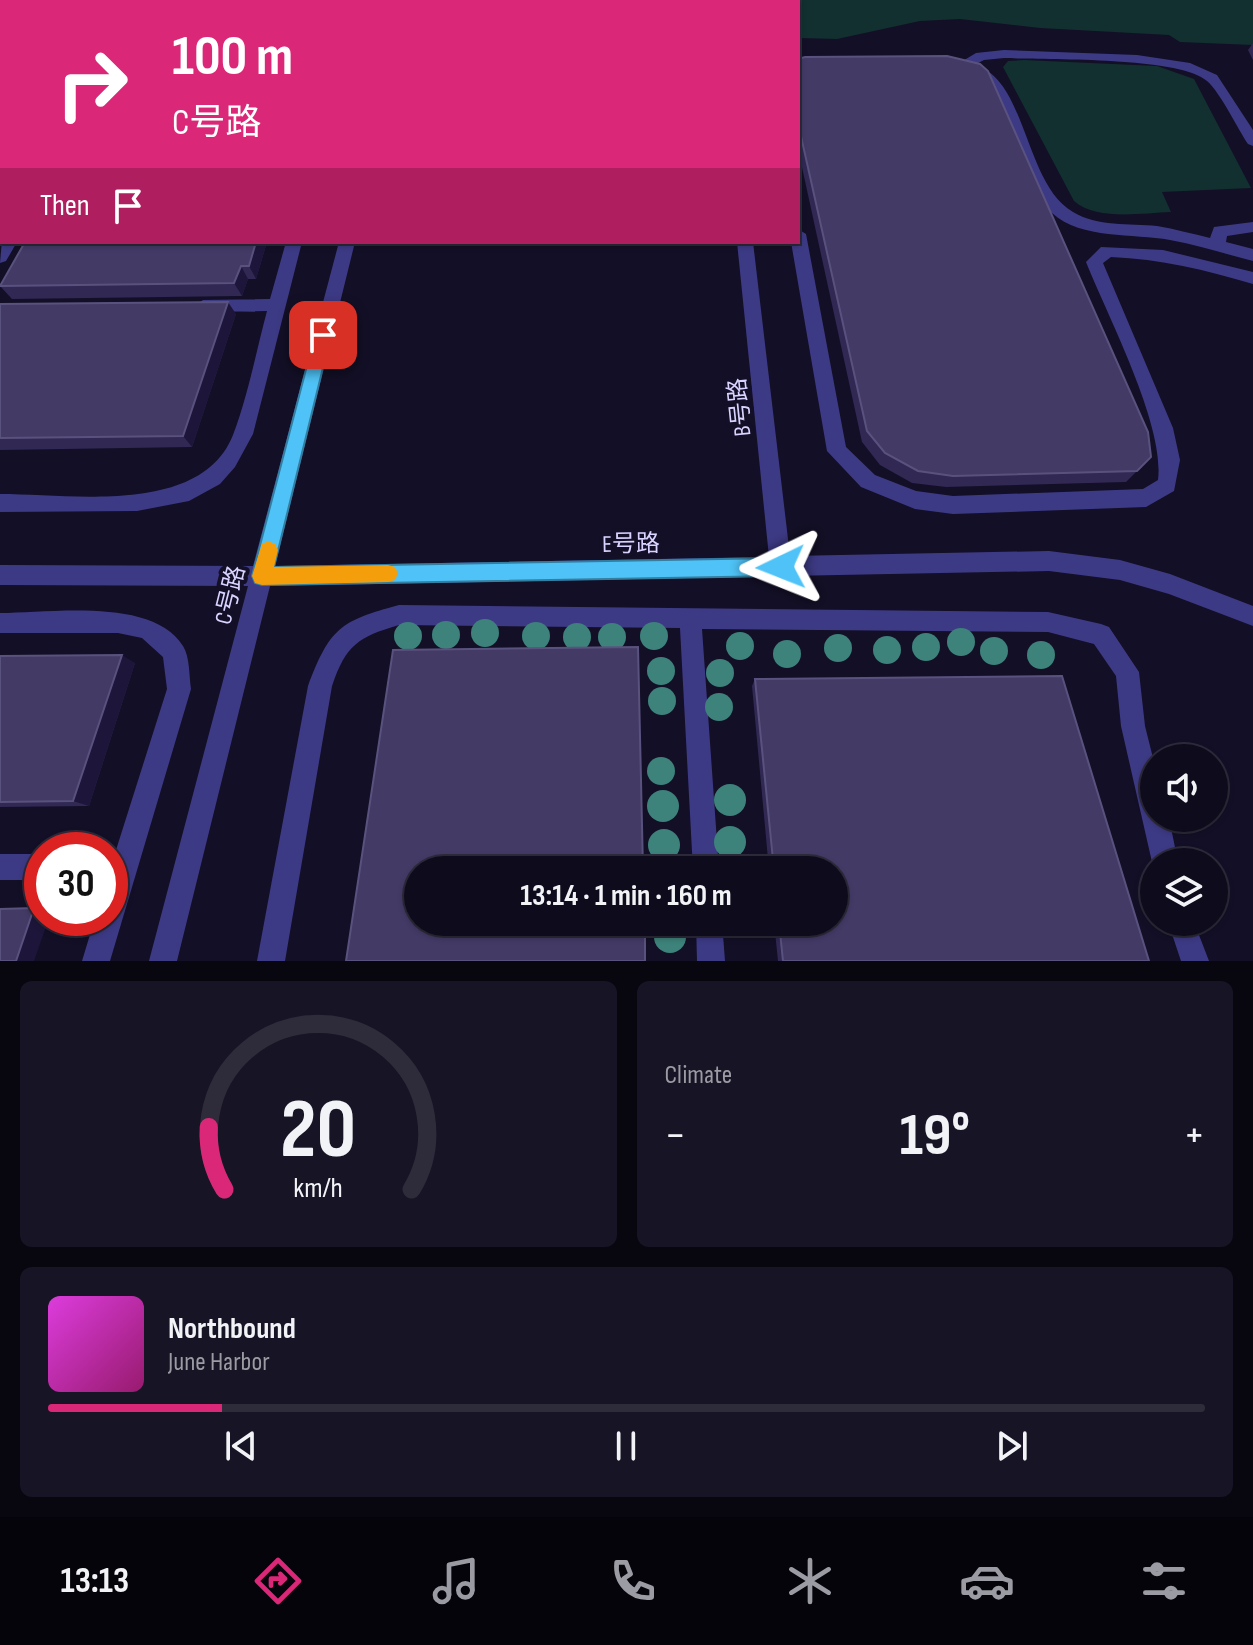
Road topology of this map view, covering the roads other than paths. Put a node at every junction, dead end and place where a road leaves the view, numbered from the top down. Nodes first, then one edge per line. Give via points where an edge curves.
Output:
1 (1253, 141) edge
2 (1253, 227) edge
3 (293, 244) edge
4 (346, 244) edge
5 (745, 244) edge
6 (800, 244) edge
7 (1217, 245) junction
8 (1253, 255) edge
9 (1253, 278) edge
10 (275, 305) junction
11 (183, 306) edge
12 (0, 503) edge
13 (781, 567) junction
14 (0, 575) edge
15 (262, 576) junction
16 (1253, 616) edge
17 (690, 617) junction
18 (0, 623) edge
19 (1140, 754) edge
20 (128, 832) edge
21 (705, 856) edge
22 (0, 867) edge
23 (24, 867) edge
24 (103, 936) edge
25 (710, 936) edge
26 (1186, 936) edge
27 (96, 961) edge
28 (163, 961) edge
29 (271, 961) edge
30 (711, 961) edge
31 (1195, 961) edge

1 - 7 street via 1212,78 1185,66 1004,54 958,64 984,71 996,86 1055,207 1073,219
2 - 7 street via 1220,231
3 - 10 street
4 - 15 street, C号路
5 - 13 street, B号路
6 - 9 street via 837,451 868,481 915,500 953,505 1146,498 1167,485 1170,460 1163,428 1094,262 1107,251 1133,251
7 - 8 street
10 - 11 street
10 - 12 street via 243,434 229,462 205,485 162,501
13 - 15 street, E号路
13 - 16 street, E号路 via 1049,561 1120,570
14 - 15 street, E号路
15 - 28 street, C号路
17 - 19 street via 1048,622 1101,635 1127,672
17 - 21 street
17 - 29 street via 399,615 356,627 332,653 320,686
18 - 20 street via 118,623 148,629 174,652 179,689
22 - 23 street
24 - 27 street
25 - 30 street
26 - 31 street

